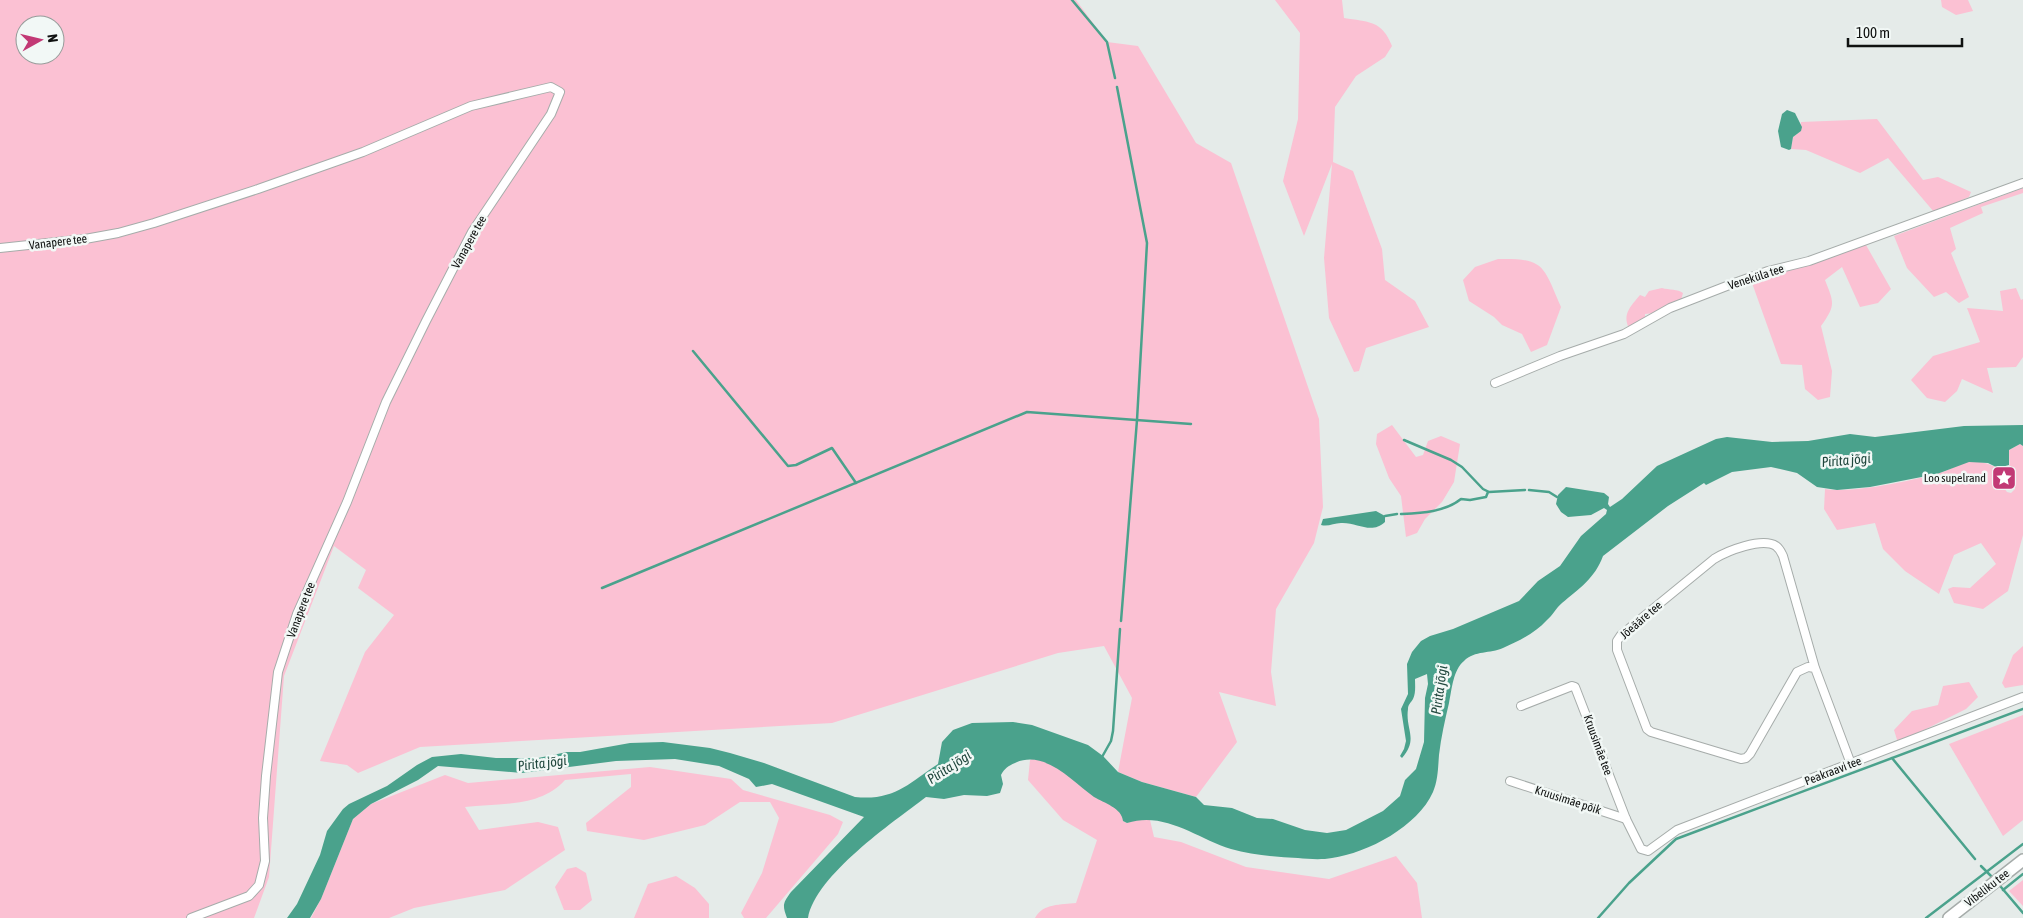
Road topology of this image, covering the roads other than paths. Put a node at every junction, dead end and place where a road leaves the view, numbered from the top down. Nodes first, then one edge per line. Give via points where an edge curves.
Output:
1 (2023, 183) edge
2 (0, 248) edge
3 (1495, 383) dead end
4 (1815, 668) junction
5 (2023, 697) edge
6 (1521, 706) dead end
7 (1851, 764) junction
8 (1510, 781) dead end
9 (1626, 819) junction
10 (1648, 851) joint
11 (2023, 860) edge
12 (1950, 917) edge
13 (191, 918) edge

1 - 3 street, Veneküla tee via 1809,261 1737,282 1670,308 1624,334
2 - 13 street, Vanapere tee via 118,233 258,190 363,152 471,106 551,87 560,92 551,114 472,232 426,322 386,402 347,502 297,614 278,672 266,776 265,861 259,884 249,896
4 - 4 street, Jõeääre tee via 1782,556 1779,548 1770,544 1738,548 1714,559 1617,641 1617,650 1651,732 1741,759 1750,754 1797,672
4 - 7 street, Jõeääre tee
5 - 7 street, Peakraavi tee
6 - 9 street, Kruusimäe tee via 1575,687
7 - 10 street, Peakraavi tee via 1677,830
8 - 9 street, Kruusimäe põik
9 - 10 street, Kruusimäe tee via 1641,849
11 - 12 street, Vibeliku tee

